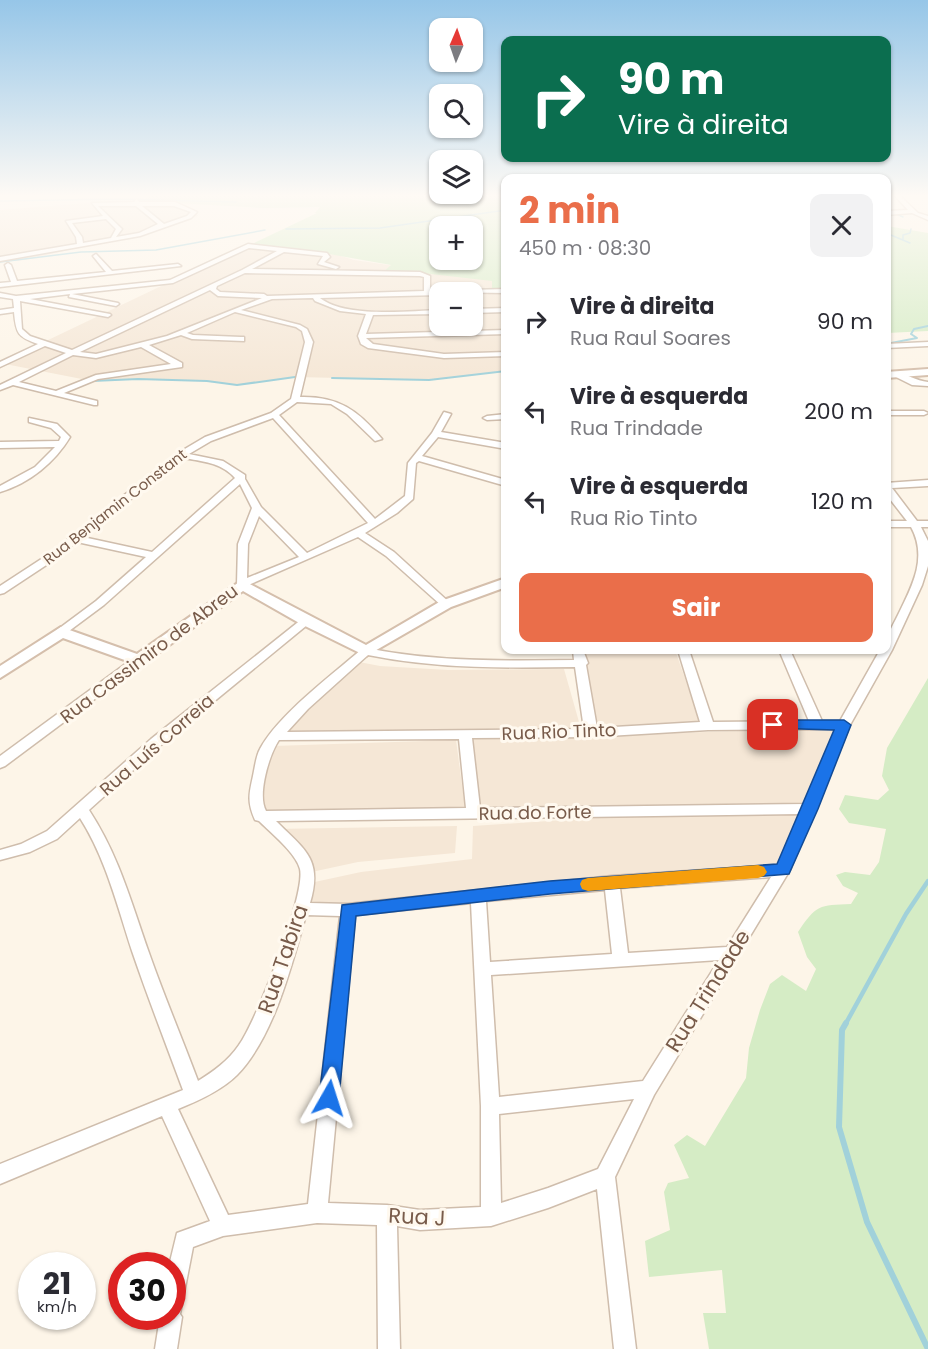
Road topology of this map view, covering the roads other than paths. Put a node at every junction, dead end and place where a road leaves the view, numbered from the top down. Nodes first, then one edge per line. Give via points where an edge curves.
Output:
1 (98, 259) edge
2 (220, 259) edge
3 (266, 259) edge
4 (324, 259) edge
5 (8, 265) dead end
6 (178, 266) dead end
7 (60, 269) dead end
8 (244, 271) junction
9 (110, 273) junction
10 (366, 273) junction
11 (62, 278) junction
12 (15, 283) junction
13 (0, 285) edge
14 (214, 286) junction
15 (501, 291) edge
16 (58, 293) junction
17 (427, 293) junction
18 (218, 294) junction
19 (0, 295) edge
20 (316, 296) junction
21 (271, 297) junction
22 (16, 298) junction
23 (189, 298) junction
24 (116, 304) dead end
25 (18, 310) junction
26 (234, 310) junction
27 (501, 310) edge
28 (483, 311) edge
29 (0, 312) edge
30 (429, 312) edge
31 (370, 313) junction
32 (108, 315) dead end
33 (501, 332) edge
34 (182, 333) junction
35 (362, 336) junction
36 (241, 339) dead end
37 (928, 344) edge
38 (42, 345) junction
39 (143, 345) junction
40 (891, 346) edge
41 (72, 353) junction
42 (501, 354) edge
43 (0, 365) edge
44 (928, 372) edge
45 (891, 375) edge
46 (899, 375) junction
47 (12, 382) junction
48 (928, 384) edge
49 (0, 388) edge
50 (57, 393) junction
51 (295, 400) junction
52 (94, 403) dead end
53 (891, 413) edge
54 (924, 413) dead end
55 (447, 414) dead end
56 (274, 415) junction
57 (501, 417) edge
58 (487, 418) dead end
59 (32, 420) dead end
60 (436, 434) junction
61 (378, 439) dead end
62 (63, 444) junction
63 (0, 445) edge
64 (501, 445) edge
65 (181, 455) junction
66 (416, 457) junction
67 (242, 477) junction
68 (501, 482) edge
69 (928, 483) edge
70 (891, 487) edge
71 (0, 489) edge
72 (891, 494) edge
73 (257, 508) junction
74 (913, 523) junction
75 (373, 524) junction
76 (891, 524) edge
77 (928, 524) edge
78 (358, 531) junction
79 (76, 539) junction
80 (152, 555) junction
81 (305, 556) junction
82 (242, 584) junction
83 (501, 584) edge
84 (0, 591) edge
85 (446, 604) junction
86 (306, 621) junction
87 (61, 632) junction
88 (891, 637) edge
89 (366, 651) junction
90 (579, 654) edge
91 (683, 654) edge
92 (787, 654) edge
93 (883, 654) edge
94 (139, 660) junction
95 (582, 663) junction
96 (0, 673) edge
97 (817, 724) junction
98 (844, 725) junction
99 (708, 726) junction
100 (591, 733) junction
101 (465, 735) junction
102 (275, 736) junction
103 (0, 763) edge
104 (810, 809) junction
105 (82, 811) junction
106 (474, 814) junction
107 (260, 816) junction
108 (0, 855) edge
109 (783, 870) junction
110 (612, 882) junction
111 (478, 896) junction
112 (303, 909) junction
113 (348, 910) junction
114 (732, 953) junction
115 (620, 958) junction
116 (484, 969) junction
117 (648, 1089) junction
118 (194, 1094) junction
119 (166, 1104) junction
120 (490, 1106) junction
121 (0, 1174) edge
122 (605, 1176) junction
123 (317, 1213) junction
124 (387, 1215) junction
125 (492, 1216) junction
126 (223, 1226) junction
127 (182, 1252) edge
128 (169, 1330) edge
129 (166, 1349) edge
130 (389, 1349) edge
131 (625, 1349) edge

1 - 9 street
2 - 16 street via 171,282
3 - 8 street
4 - 10 street via 322,265
5 - 12 street
6 - 9 street
7 - 11 street
8 - 10 street
8 - 14 street
9 - 11 street
10 - 17 street via 423,274 427,278
11 - 12 street
12 - 13 street
14 - 18 street
14 - 23 street
15 - 17 street
16 - 22 street
16 - 24 street
17 - 20 street
18 - 21 street
18 - 23 street
19 - 22 street
20 - 21 street
20 - 31 street via 327,306
21 - 26 street
22 - 25 street
22 - 32 street
23 - 41 street
25 - 29 street
25 - 38 street via 20,333
26 - 34 street
26 - 51 street via 305,330 309,342
27 - 28 street
30 - 31 street
31 - 35 street
33 - 35 street
34 - 36 street
34 - 39 street
35 - 42 street via 371,346 401,351 464,357
37 - 40 street
38 - 41 street
38 - 43 street
39 - 41 street via 105,355
39 - 50 street via 179,365 96,377
41 - 47 street
44 - 46 street
45 - 46 street
46 - 48 street
47 - 49 street
47 - 50 street
50 - 52 street
51 - 56 street, Rua Benjamin Constant
51 - 61 street via 336,401
53 - 54 street
55 - 60 street, Rua Cassimiro de Abreu
56 - 65 street, Rua Benjamin Constant via 208,439
56 - 75 street
57 - 58 street
59 - 62 street via 61,430 66,438
60 - 64 street
60 - 66 street, Rua Cassimiro de Abreu
62 - 63 street
62 - 71 street via 33,471
65 - 67 street via 218,462
65 - 79 street, Rua Benjamin Constant
66 - 68 street
66 - 75 street, Rua Cassimiro de Abreu via 410,470 410,497
67 - 73 street
67 - 80 street
69 - 70 street
72 - 74 street, Rua Trindade
73 - 81 street
73 - 82 street via 243,544
74 - 76 street
74 - 77 street
74 - 88 street, Rua Trindade via 925,549 924,558
75 - 78 street, Rua Cassimiro de Abreu
78 - 81 street, Rua Cassimiro de Abreu
78 - 85 street
79 - 80 street
79 - 84 street, Rua Benjamin Constant
80 - 87 street
81 - 82 street, Rua Cassimiro de Abreu
82 - 86 street
82 - 94 street, Rua Cassimiro de Abreu
83 - 85 street
85 - 89 street
86 - 89 street
86 - 105 street, Rua Luís Correia via 156,742
87 - 94 street
87 - 96 street
89 - 95 street via 436,662
89 - 102 street
90 - 95 street
91 - 99 street
92 - 97 street
93 - 98 street, Rua Trindade
94 - 103 street, Rua Cassimiro de Abreu
95 - 100 street
97 - 98 street, Rua Rio Tinto
97 - 99 street, Rua Rio Tinto
98 - 104 street, Rua Trindade
99 - 100 street, Rua Rio Tinto
100 - 101 street, Rua Rio Tinto
101 - 102 street, Rua Rio Tinto
101 - 106 street
102 - 107 street via 265,751 259,772 255,798
104 - 106 street, Rua do Forte
104 - 109 street, Rua Trindade
105 - 108 street, Rua Luís Correia via 52,835
105 - 118 street via 113,864 134,933
106 - 107 street, Rua do Forte
107 - 112 street, Rua Tabira via 306,863
109 - 110 street
109 - 114 street, Rua Trindade
110 - 111 street
110 - 115 street
111 - 113 street
111 - 116 street
112 - 113 street
112 - 118 street, Rua Tabira via 262,1021 246,1050 230,1070
113 - 123 street
114 - 115 street
114 - 117 street, Rua Trindade
115 - 116 street
116 - 120 street
117 - 120 street
117 - 122 street, Rua Trindade
118 - 119 street, Rua Tabira
119 - 121 street, Rua Tabira
119 - 126 street
120 - 125 street
122 - 125 street, Rua J
122 - 131 street
123 - 124 street, Rua J
123 - 126 street, Rua J
124 - 125 street, Rua J via 420,1220
124 - 130 street
126 - 127 street, Rua J via 184,1240
128 - 129 street

